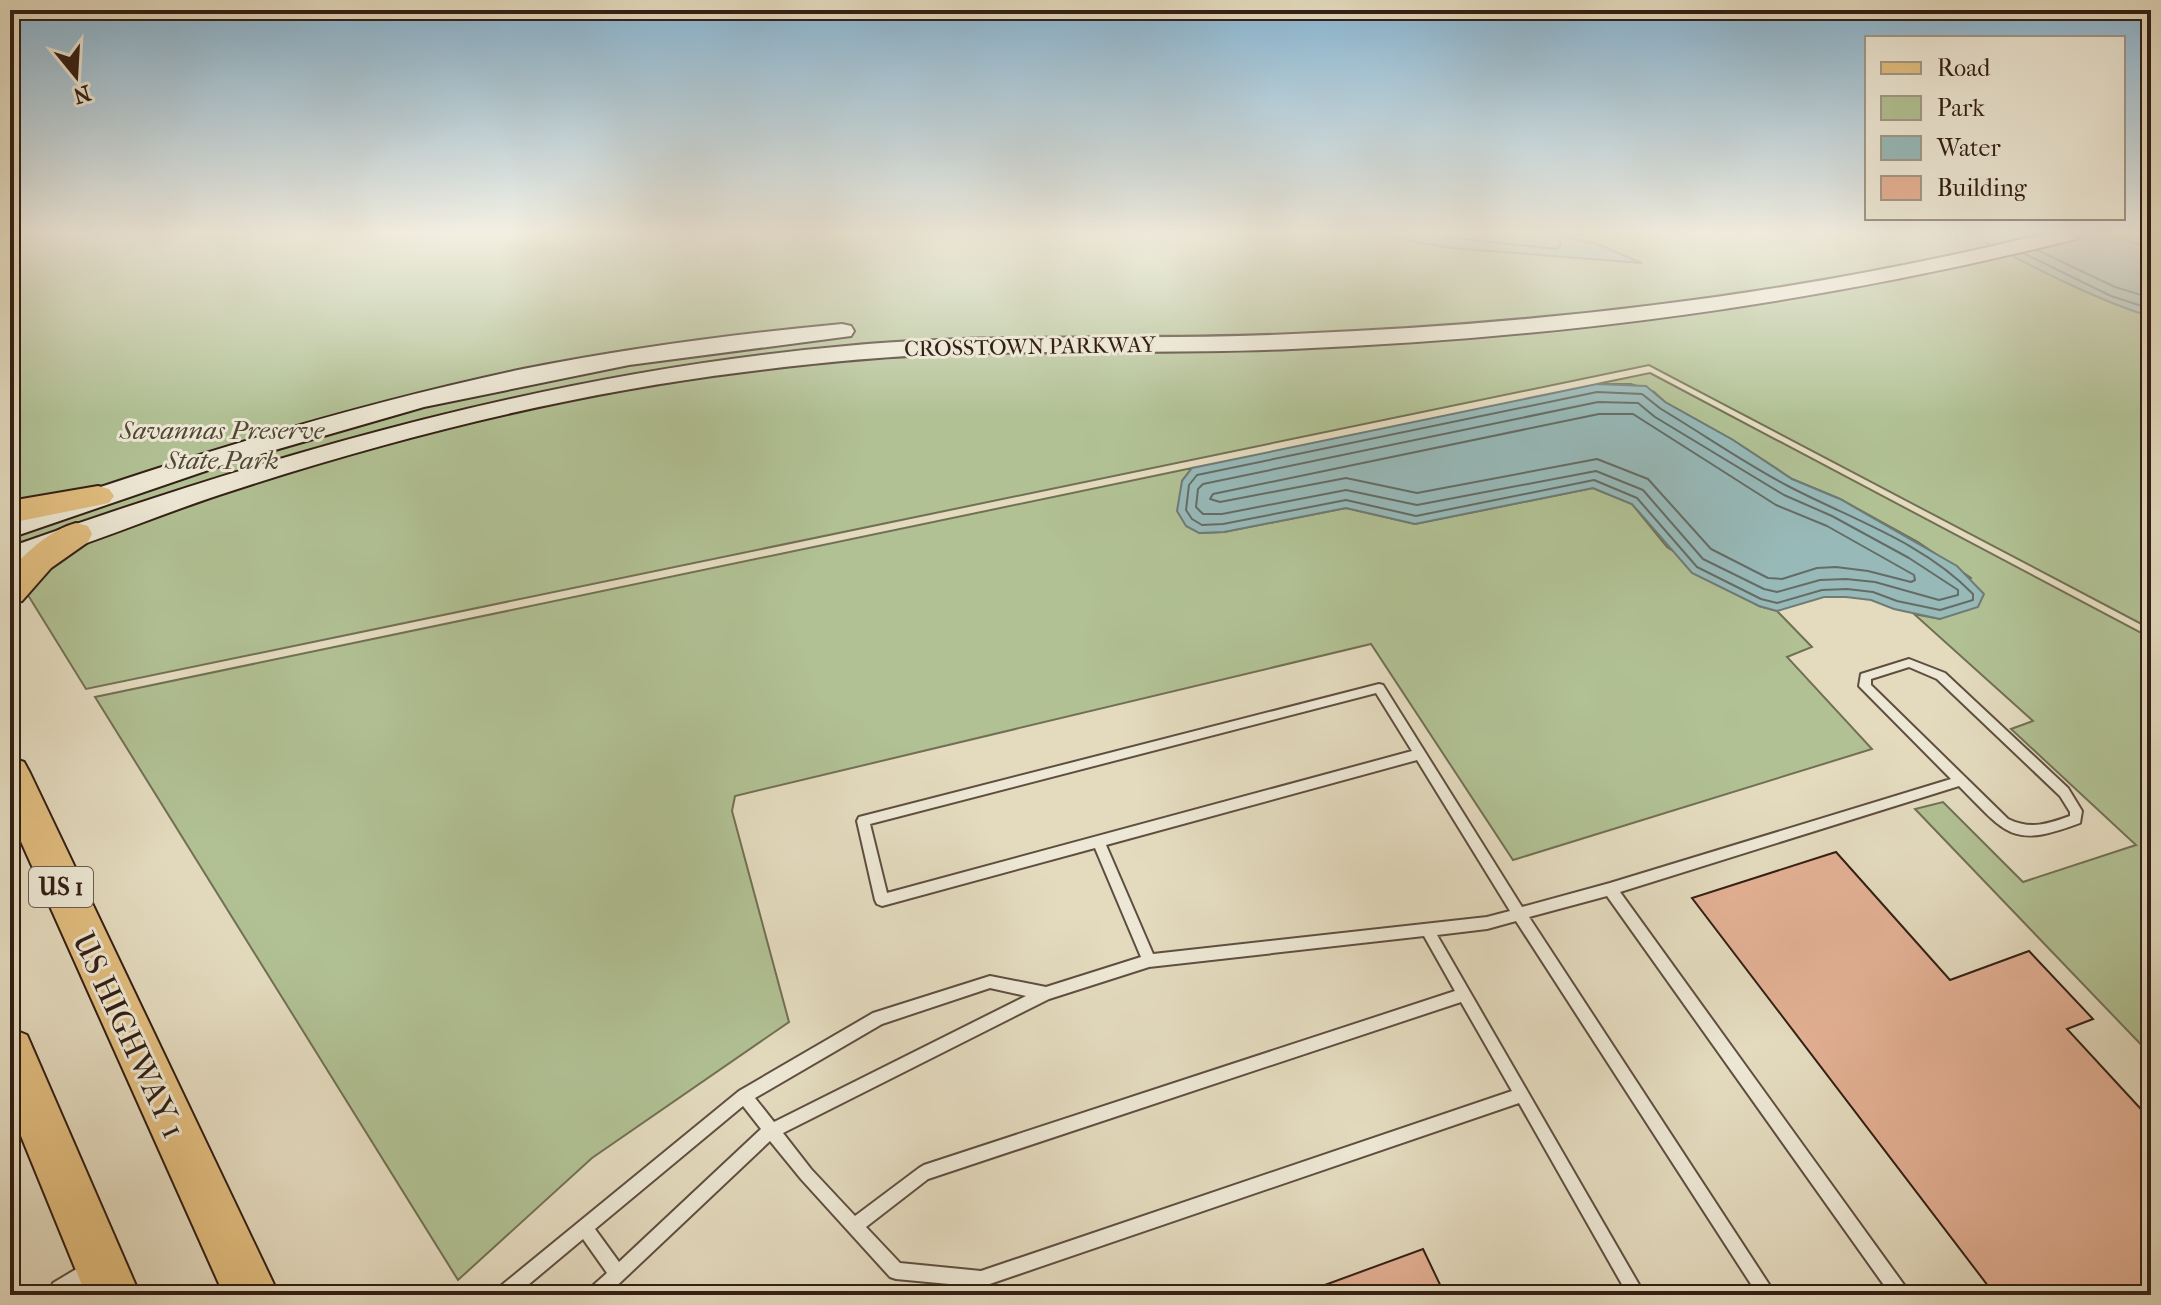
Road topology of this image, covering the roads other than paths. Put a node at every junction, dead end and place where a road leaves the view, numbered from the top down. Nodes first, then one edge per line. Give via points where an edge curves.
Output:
1 (1635, 295) edge
2 (1786, 295) edge
3 (486, 397) junction
4 (98, 496) junction
5 (10, 512) edge
6 (10, 528) edge
7 (76, 534) junction
8 (10, 558) edge
9 (10, 592) edge
10 (1420, 754) junction
11 (10, 773) edge
12 (1960, 781) junction
13 (1098, 841) junction
14 (1610, 889) junction
15 (1519, 914) junction
16 (1428, 931) junction
17 (1149, 961) junction
18 (1046, 993) junction
19 (1464, 994) junction
20 (12, 1059) edge
21 (1522, 1095) junction
22 (744, 1096) junction
23 (769, 1132) junction
24 (855, 1226) junction
25 (585, 1229) junction
26 (618, 1274) junction
27 (94, 1286) edge
28 (252, 1295) edge
29 (503, 1295) edge
30 (595, 1295) edge
31 (1637, 1295) edge
32 (1768, 1295) edge
33 (1901, 1295) edge

1 - 3 main road, CROSSTOWN PARKWAY via 1328,321 870,329 677,349
2 - 3 main road, CROSSTOWN PARKWAY via 1461,333 872,351
3 - 4 main road, CROSSTOWN PARKWAY via 309,429
3 - 7 main road, CROSSTOWN PARKWAY
4 - 5 main road
4 - 6 main road, CROSSTOWN PARKWAY
7 - 8 main road, CROSSTOWN PARKWAY
7 - 9 main road via 39,560
10 - 13 lane
10 - 13 lane via 1379,688 863,821 882,900
10 - 15 lane
11 - 28 main road, US HIGHWAY 1 / US 1
12 - 12 lane via 1868,691 1865,677 1909,663 1941,676 2064,792 2076,819 2036,833 2017,831
12 - 14 lane
13 - 17 lane
14 - 15 lane
14 - 33 lane
15 - 16 lane
15 - 32 lane
16 - 17 lane
16 - 19 lane
17 - 18 lane
18 - 22 lane via 990,982 878,1018
18 - 23 lane
19 - 21 lane
19 - 24 lane via 924,1173
20 - 27 main road
21 - 24 lane via 981,1279 896,1271
21 - 31 lane
22 - 23 lane
22 - 25 lane
23 - 24 lane
23 - 26 lane
25 - 26 lane
25 - 29 lane
26 - 30 lane

